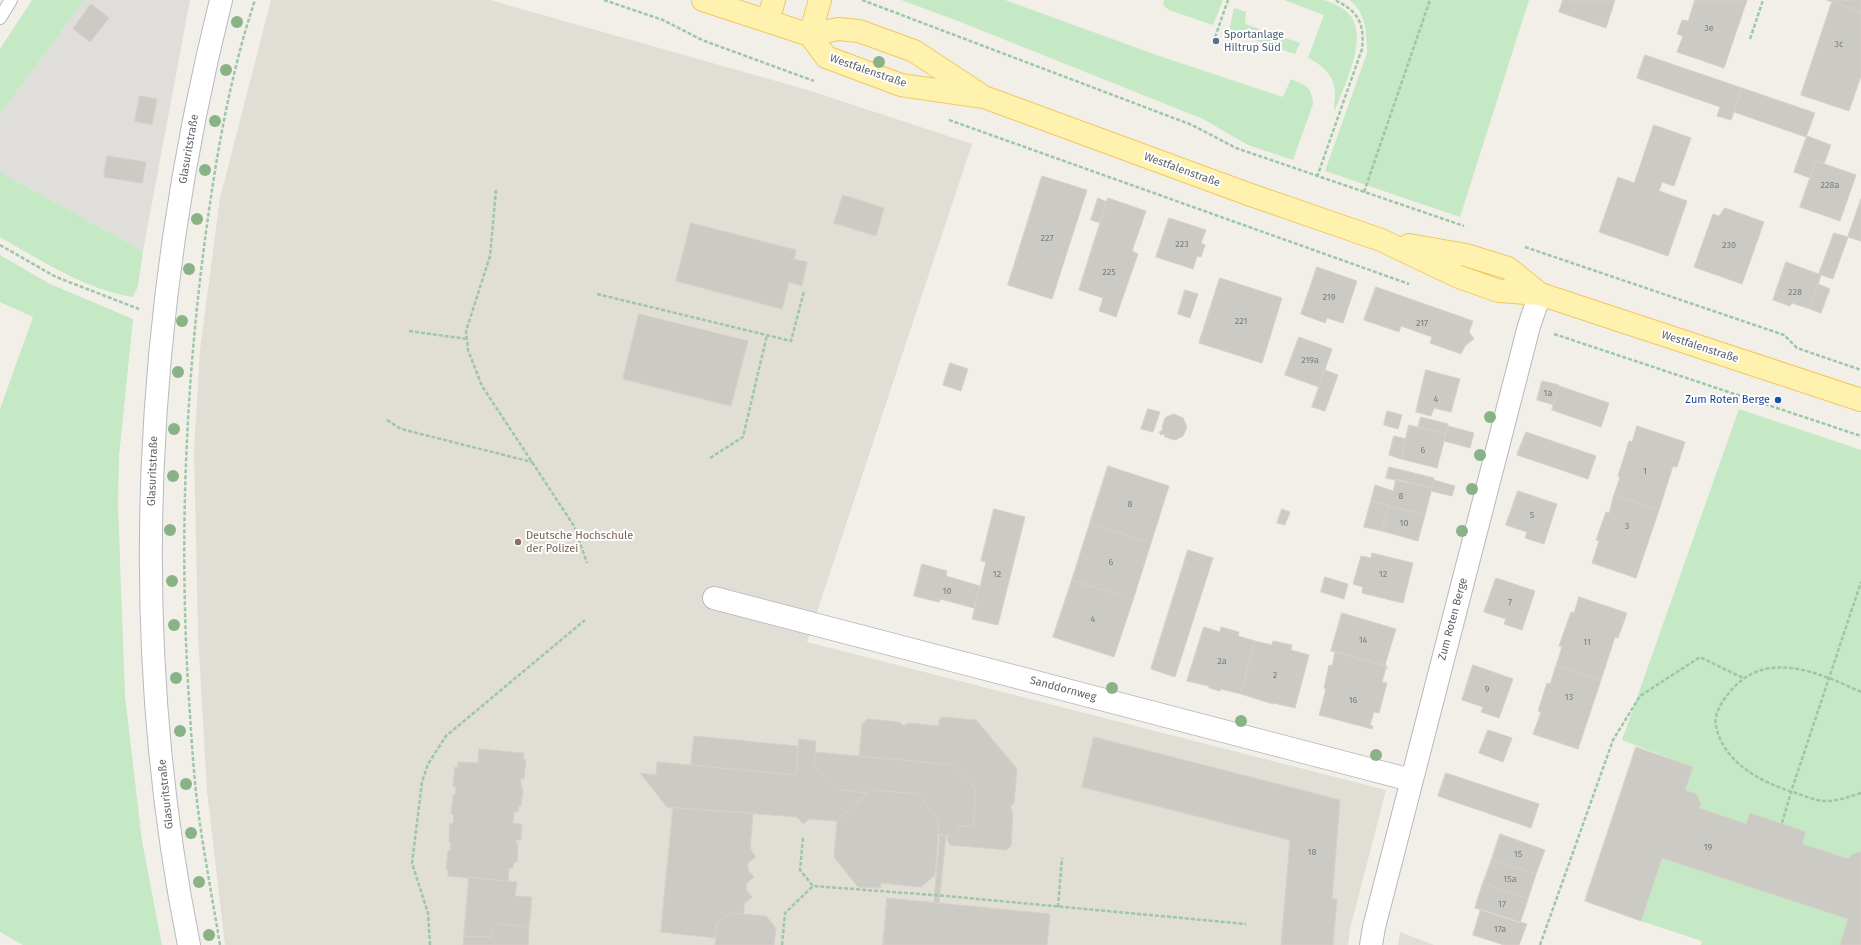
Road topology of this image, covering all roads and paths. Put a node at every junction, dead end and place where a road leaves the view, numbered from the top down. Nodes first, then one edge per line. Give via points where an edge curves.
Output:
1 (11, 0) edge
2 (221, 0) edge
3 (255, 0) edge
4 (604, 0) edge
5 (703, 0) edge
6 (774, 0) edge
7 (820, 0) edge
8 (863, 0) edge
9 (1228, 0) edge
10 (1334, 0) edge
11 (1430, 0) edge
12 (1764, 0) edge
13 (0, 18) edge
14 (768, 21) junction
15 (810, 35) junction
16 (1750, 40) dead end
17 (1214, 43) dead end
18 (821, 84) dead end
19 (984, 97) junction
20 (948, 120) dead end
21 (1317, 177) junction
22 (496, 190) dead end
23 (1364, 192) junction
24 (1469, 228) dead end
25 (0, 245) edge
26 (1519, 245) dead end
27 (1415, 286) dead end
28 (804, 291) dead end
29 (597, 294) dead end
30 (1540, 294) junction
31 (163, 314) junction
32 (1529, 326) junction
33 (409, 331) dead end
34 (767, 335) junction
35 (467, 339) junction
36 (1861, 370) edge
37 (1861, 400) edge
38 (387, 420) dead end
39 (1861, 436) edge
40 (710, 458) dead end
41 (532, 463) junction
42 (587, 563) dead end
43 (1861, 582) edge
44 (714, 598) dead end
45 (585, 620) dead end
46 (1828, 677) junction
47 (1743, 678) junction
48 (1861, 692) edge
49 (1411, 780) junction
50 (1791, 792) junction
51 (1861, 793) edge
52 (1782, 823) dead end
53 (803, 838) dead end
54 (1062, 858) dead end
55 (813, 886) junction
56 (1058, 907) junction
57 (1246, 924) dead end
58 (189, 945) edge
59 (220, 945) edge
60 (430, 945) edge
61 (782, 945) edge
62 (1371, 945) edge
63 (1540, 945) edge

1 - 13 lane
2 - 31 street, Glasuritstraße via 194,117
3 - 59 path via 245,32 226,118 208,213 189,391 184,484 184,575 191,728 199,816
4 - 18 path via 663,20 702,40
5 - 14 main road
6 - 14 main road
7 - 15 main road
8 - 21 path via 1192,125 1236,148
9 - 17 path
10 - 21 path via 1348,6 1364,33 1362,49
11 - 23 path
12 - 16 path
14 - 15 main road
15 - 19 main road, Westfalenstraße via 826,57 894,82
15 - 19 main road, Westfalenstraße via 838,28 859,31 914,51
19 - 30 main road, Westfalenstraße via 1381,240 1466,255 1508,268
20 - 27 path
21 - 23 path
22 - 35 path via 490,256 466,331
23 - 24 path
25 - 31 path via 56,277 118,302
26 - 36 path via 1784,335 1797,348
28 - 34 path via 791,341
29 - 34 path
30 - 32 street, Zum Roten Berge
30 - 37 main road, Westfalenstraße
31 - 58 street, Glasuritstraße via 155,422 152,612 158,716 168,815
32 - 39 path
32 - 49 street, Zum Roten Berge
33 - 35 path
34 - 40 path via 743,438
35 - 41 path via 468,350 482,386
38 - 41 path via 401,429
41 - 42 path via 574,526
43 - 46 path
44 - 49 street, Sanddornweg
45 - 60 path via 446,736 428,764 422,782 412,863 428,913
46 - 47 path via 1803,669 1770,667 1752,672
46 - 48 path
46 - 50 path
47 - 50 path via 1721,704 1715,725 1724,747 1752,774
47 - 63 path via 1700,657 1640,696 1613,740
49 - 62 street, Zum Roten Berge
50 - 51 path via 1825,801 1842,800
50 - 52 path
53 - 55 path via 800,870
54 - 56 path
55 - 56 path
55 - 61 path via 785,913
56 - 57 path

